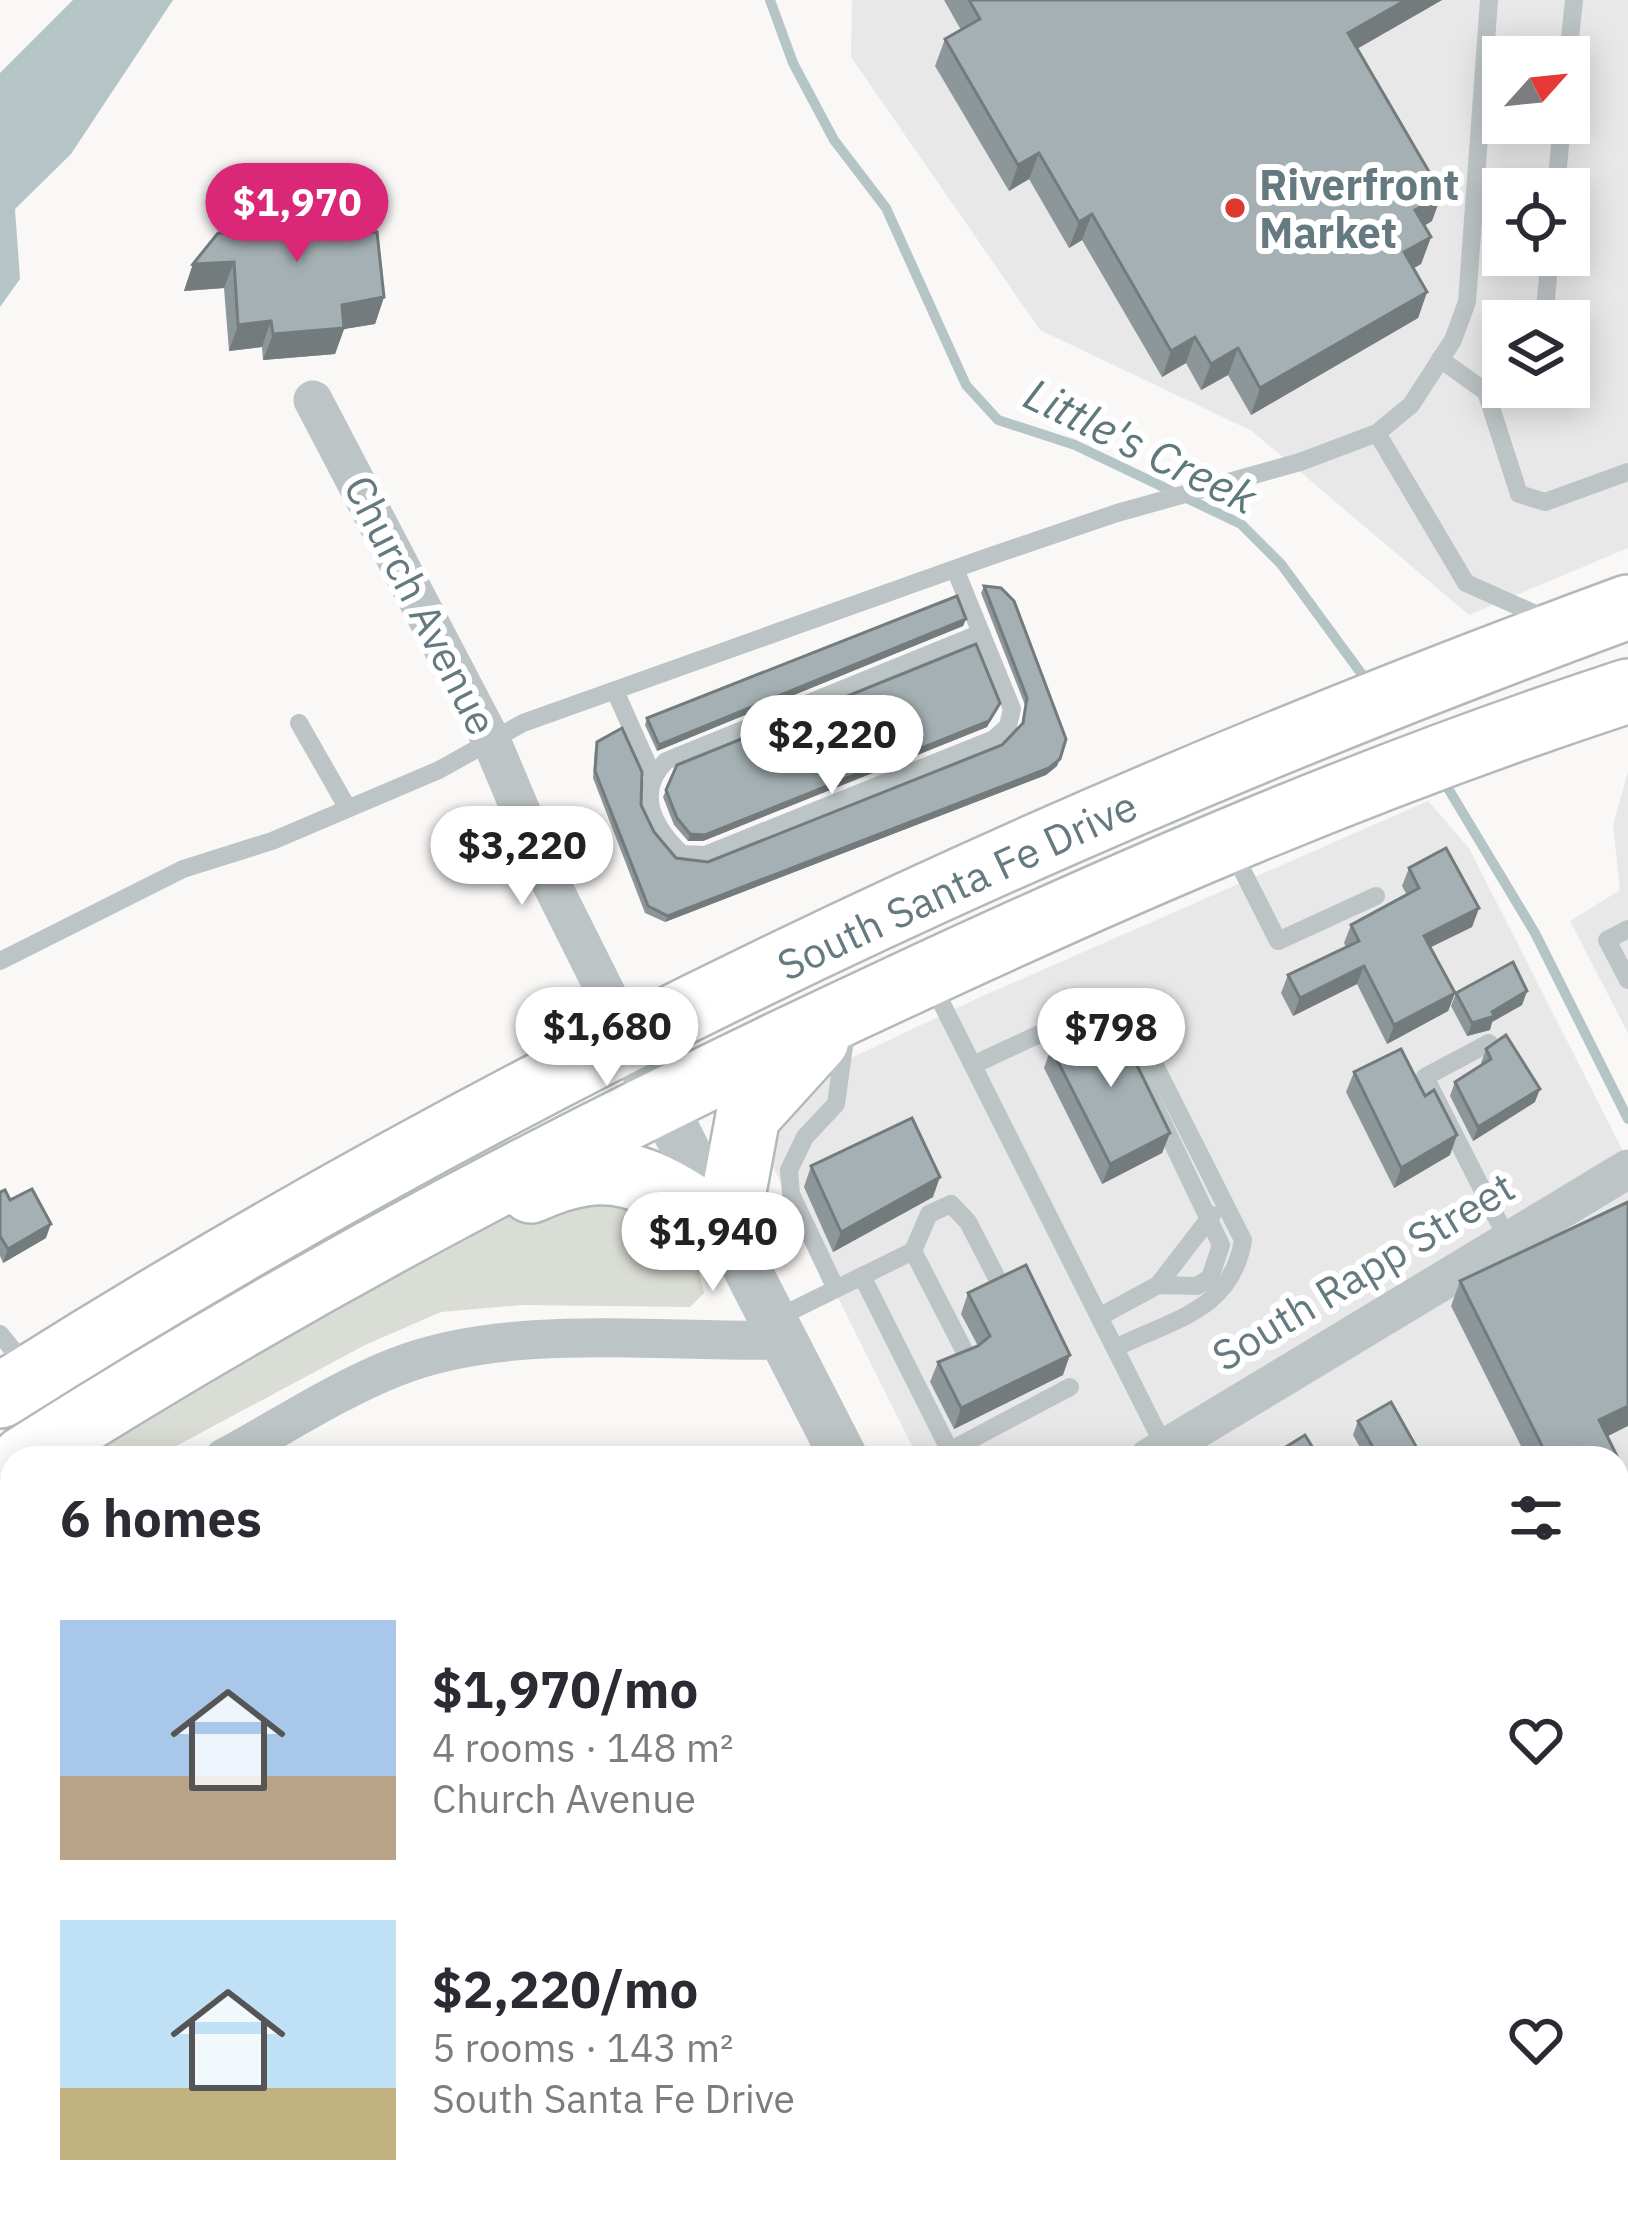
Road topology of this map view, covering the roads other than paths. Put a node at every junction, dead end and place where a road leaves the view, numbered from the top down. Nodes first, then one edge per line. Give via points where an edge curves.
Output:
1 (1489, 0) edge
2 (1574, 0) edge
3 (1570, 36) edge
4 (1440, 359) junction
5 (1482, 381) edge
6 (314, 400) dead end
7 (1500, 408) edge
8 (1377, 433) junction
9 (1628, 472) edge
10 (955, 569) junction
11 (1628, 607) edge
12 (1570, 628) junction
13 (981, 633) junction
14 (1628, 691) edge
15 (616, 693) junction
16 (299, 723) dead end
17 (491, 740) junction
18 (652, 775) junction
19 (347, 807) junction
20 (1226, 838) junction
21 (1376, 896) dead end
22 (1628, 929) edge
23 (0, 961) edge
24 (927, 974) junction
25 (1628, 980) edge
26 (1106, 1003) junction
27 (849, 1010) junction
28 (630, 1041) junction
29 (1489, 1042) edge
30 (973, 1065) junction
31 (659, 1099) junction
32 (1624, 1171) edge
33 (1212, 1216) junction
34 (727, 1229) junction
35 (1507, 1238) junction
36 (913, 1251) junction
37 (862, 1276) junction
38 (999, 1282) edge
39 (1158, 1285) junction
40 (836, 1289) junction
41 (1099, 1317) junction
42 (778, 1330) junction
43 (1115, 1348) junction
44 (966, 1354) edge
45 (1070, 1387) dead end
46 (42, 1401) edge
47 (247, 1446) edge
48 (838, 1446) edge
49 (953, 1446) edge
50 (967, 1446) edge
51 (1154, 1446) edge
52 (1168, 1446) edge

1 - 4 lane via 1467,302
2 - 3 lane
4 - 5 lane
4 - 8 lane via 1411,405
6 - 17 street, Church Avenue
7 - 9 lane via 1520,494 1545,502
8 - 10 lane
8 - 12 lane via 1466,584
10 - 13 lane
10 - 15 lane
11 - 12 highway, South Santa Fe Drive
12 - 28 highway, South Santa Fe Drive via 1046,842
13 - 18 lane via 666,760
13 - 18 lane via 1012,709 1009,726 994,739 705,855 682,854 663,836 647,799
14 - 20 highway, South Santa Fe Drive
15 - 17 lane
15 - 18 lane
16 - 19 lane
17 - 19 lane
17 - 28 street, Church Avenue
19 - 23 lane via 272,842 183,869
20 - 21 lane via 1278,941
20 - 24 highway, South Santa Fe Drive
22 - 25 lane via 1607,940
24 - 27 highway, South Santa Fe Drive
24 - 30 lane
26 - 30 lane
26 - 33 lane
26 - 43 lane via 1129,1014 1244,1240 1225,1293
27 - 31 highway, South Santa Fe Drive
27 - 34 highway via 748,1116
27 - 40 lane via 836,1104 805,1137 790,1170 791,1194
28 - 31 street, Church Avenue
28 - 46 highway, South Santa Fe Drive via 275,1227
29 - 35 lane via 1425,1077
30 - 41 lane
31 - 34 street, Church Avenue
31 - 46 highway, South Santa Fe Drive via 307,1284
32 - 35 street, South Rapp Street
33 - 39 lane
33 - 39 lane via 1221,1245 1210,1278 1197,1286
34 - 42 street, Church Avenue
34 - 46 highway via 634,1173 554,1180 196,1378 149,1398
35 - 52 street, South Rapp Street
36 - 37 lane
36 - 38 lane via 929,1214 951,1204
36 - 44 lane
37 - 40 lane
37 - 49 lane
39 - 41 lane
40 - 42 lane
41 - 43 lane
42 - 47 street via 467,1348 397,1366
42 - 48 street, Church Avenue
43 - 51 lane
45 - 50 lane

